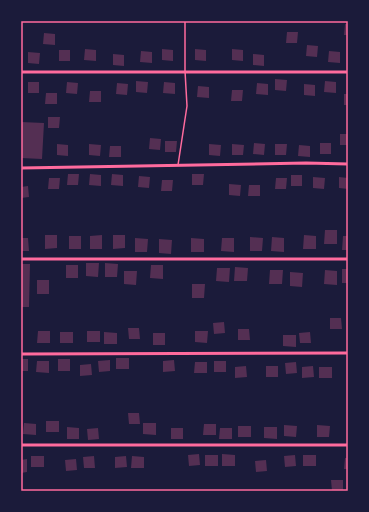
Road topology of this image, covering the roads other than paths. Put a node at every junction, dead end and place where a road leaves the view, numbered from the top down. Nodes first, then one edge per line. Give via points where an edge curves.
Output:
1 (185, 21) edge
2 (185, 71) junction
3 (21, 72) edge
4 (348, 72) edge
5 (348, 164) edge
6 (178, 165) junction
7 (21, 168) edge
8 (21, 259) edge
9 (348, 259) edge
10 (348, 353) edge
11 (21, 354) edge
12 (21, 445) edge
13 (348, 445) edge

1 - 2 lane
2 - 3 street
2 - 4 street
2 - 6 lane via 187,106
5 - 6 street
6 - 7 street
8 - 9 street
10 - 11 street
12 - 13 street

